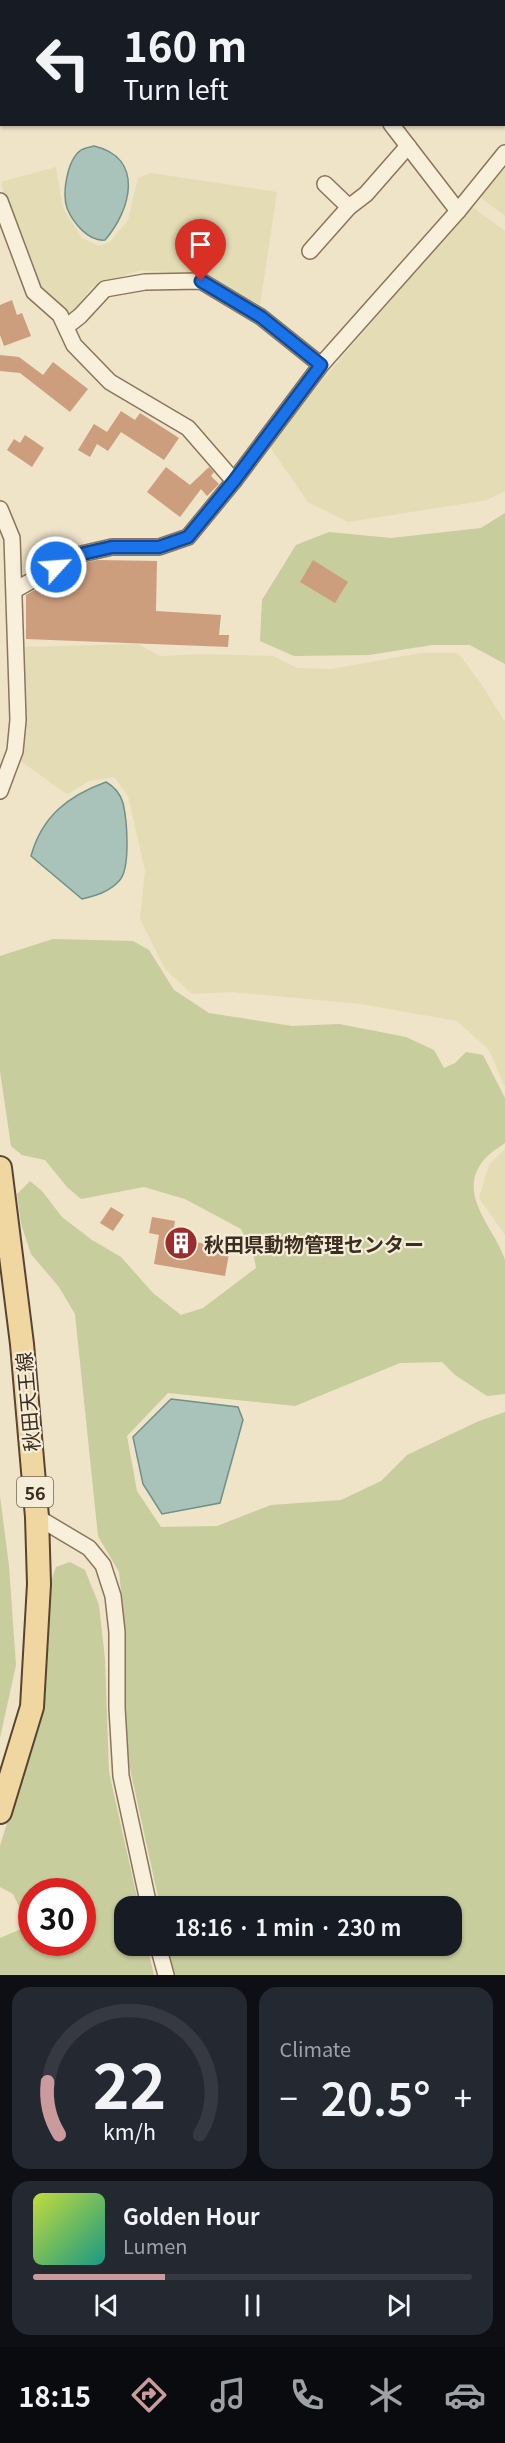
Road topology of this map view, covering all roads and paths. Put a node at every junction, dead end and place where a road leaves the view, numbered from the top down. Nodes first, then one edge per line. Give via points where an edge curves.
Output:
1 (393, 126) edge
2 (408, 146) junction
3 (505, 153) edge
4 (325, 184) dead end
5 (0, 201) edge
6 (349, 207) junction
7 (458, 212) junction
8 (310, 251) dead end
9 (66, 327) junction
10 (321, 365) junction
11 (234, 481) junction
12 (0, 509) edge
13 (15, 590) junction
14 (0, 791) edge
15 (0, 1168) edge
16 (37, 1517) junction
17 (0, 1812) edge
18 (147, 1896) edge
19 (161, 1956) edge
20 (166, 1975) edge

1 - 2 street
2 - 6 street via 366,194
2 - 7 street
3 - 7 street
4 - 6 street
5 - 9 street via 34,292 60,315
6 - 8 street
7 - 10 street
9 - 10 street via 105,289 144,282 201,281 261,317
9 - 11 street via 74,345 92,366 132,396 188,428
10 - 11 street
11 - 13 street via 188,537 159,547 112,547 77,555
12 - 13 street via 12,538
13 - 14 street via 18,720 15,751
15 - 16 main road, 秋田天王線 / 56 via 22,1344
16 - 17 main road, 秋田天王線 / 56 via 39,1584 32,1707
16 - 18 street via 89,1548 103,1565 113,1596 121,1776
19 - 20 street

